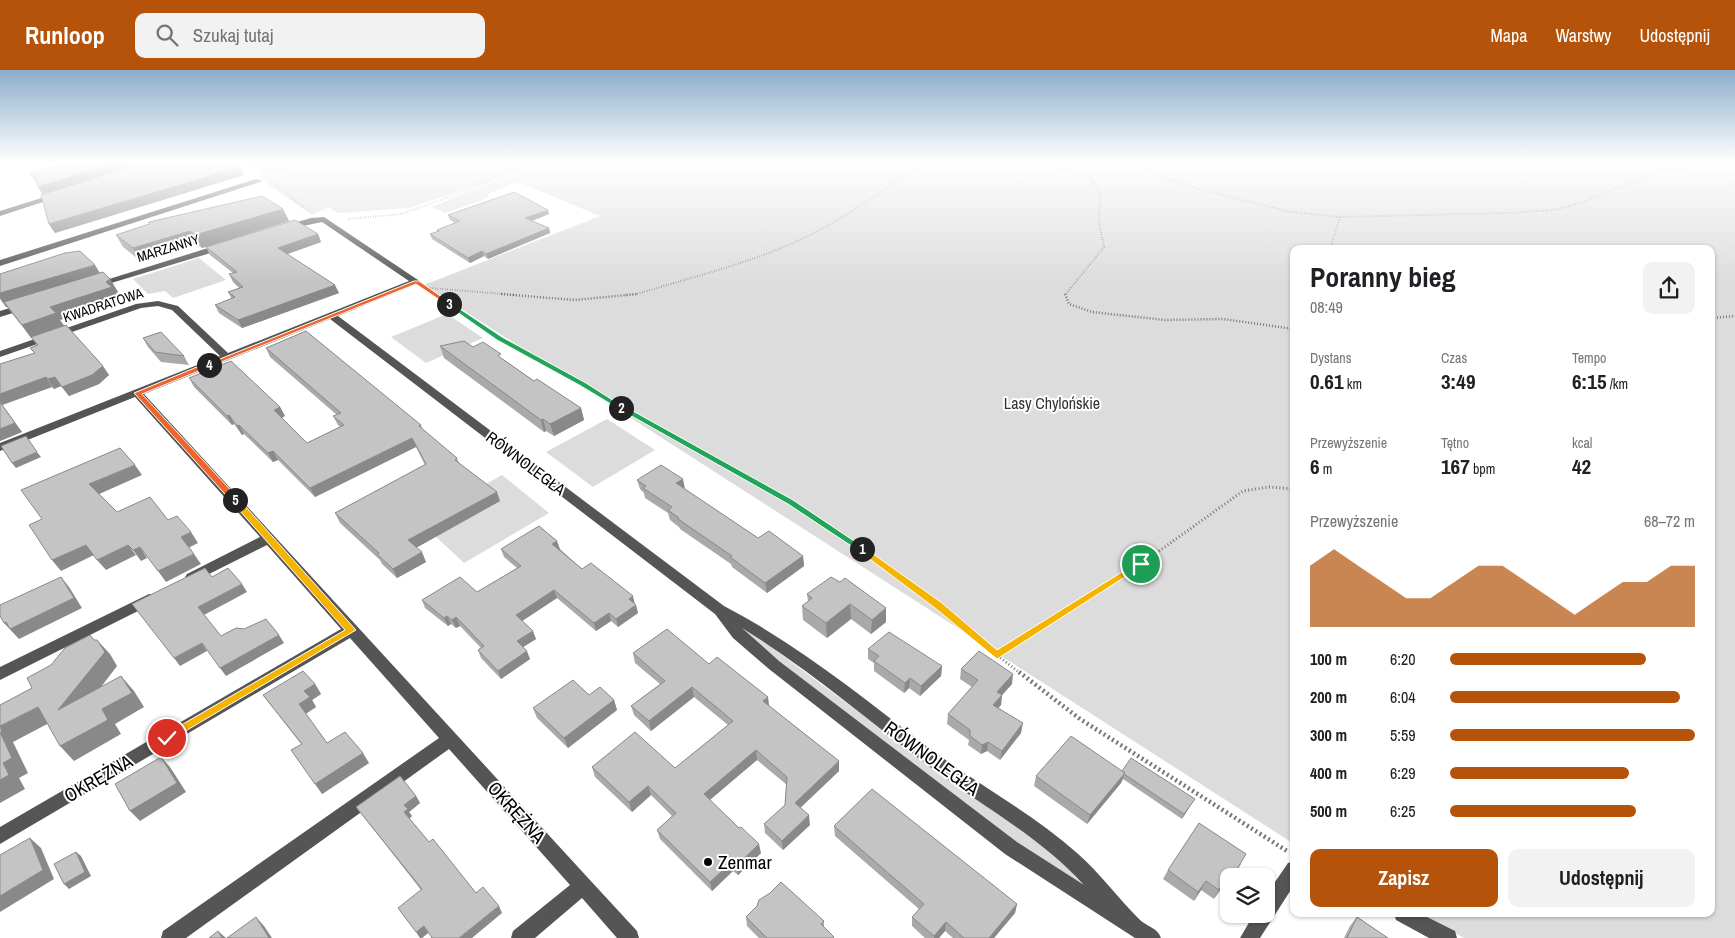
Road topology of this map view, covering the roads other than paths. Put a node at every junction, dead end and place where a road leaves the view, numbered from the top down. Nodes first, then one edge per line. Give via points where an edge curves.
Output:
1 (36, 203) edge
2 (191, 203) edge
3 (0, 214) edge
4 (275, 230) edge
5 (238, 242) edge
6 (0, 263) edge
7 (81, 289) edge
8 (36, 303) edge
9 (0, 314) edge
10 (332, 316) junction
11 (0, 354) edge
12 (227, 357) junction
13 (138, 393) junction
14 (0, 447) edge
15 (270, 538) junction
16 (181, 583) edge
17 (163, 592) edge
18 (720, 610) junction
19 (351, 630) junction
20 (0, 674) edge
21 (452, 739) junction
22 (0, 836) edge
23 (1290, 875) edge
24 (583, 885) junction
25 (1275, 897) edge
26 (1409, 917) edge
27 (1258, 923) edge
28 (1132, 924) junction
29 (170, 938) edge
30 (520, 938) edge
31 (630, 938) edge
32 (1152, 938) edge
33 (1249, 938) edge
34 (1448, 938) edge

1 - 3 street
2 - 6 street
4 - 10 street via 303,222 327,221 420,284
5 - 7 street, MARZANNY
8 - 9 street
10 - 12 street
10 - 18 street, RÓWNOLEGŁA
11 - 12 street, KWADRATOWA via 139,306 165,304 175,308
12 - 13 street
13 - 14 street
13 - 15 street, OKRĘŻNA
15 - 16 street
15 - 19 street, OKRĘŻNA
17 - 20 street
18 - 28 street, RÓWNOLEGŁA via 738,634 774,665 1011,848
18 - 28 street, RÓWNOLEGŁA via 786,648 951,774 1061,851
19 - 21 street, OKRĘŻNA
19 - 22 street, OKRĘŻNA
21 - 24 street, OKRĘŻNA
21 - 29 street
23 - 25 street
24 - 30 street
24 - 31 street, OKRĘŻNA
26 - 34 street
27 - 33 street
28 - 32 street, RÓWNOLEGŁA

